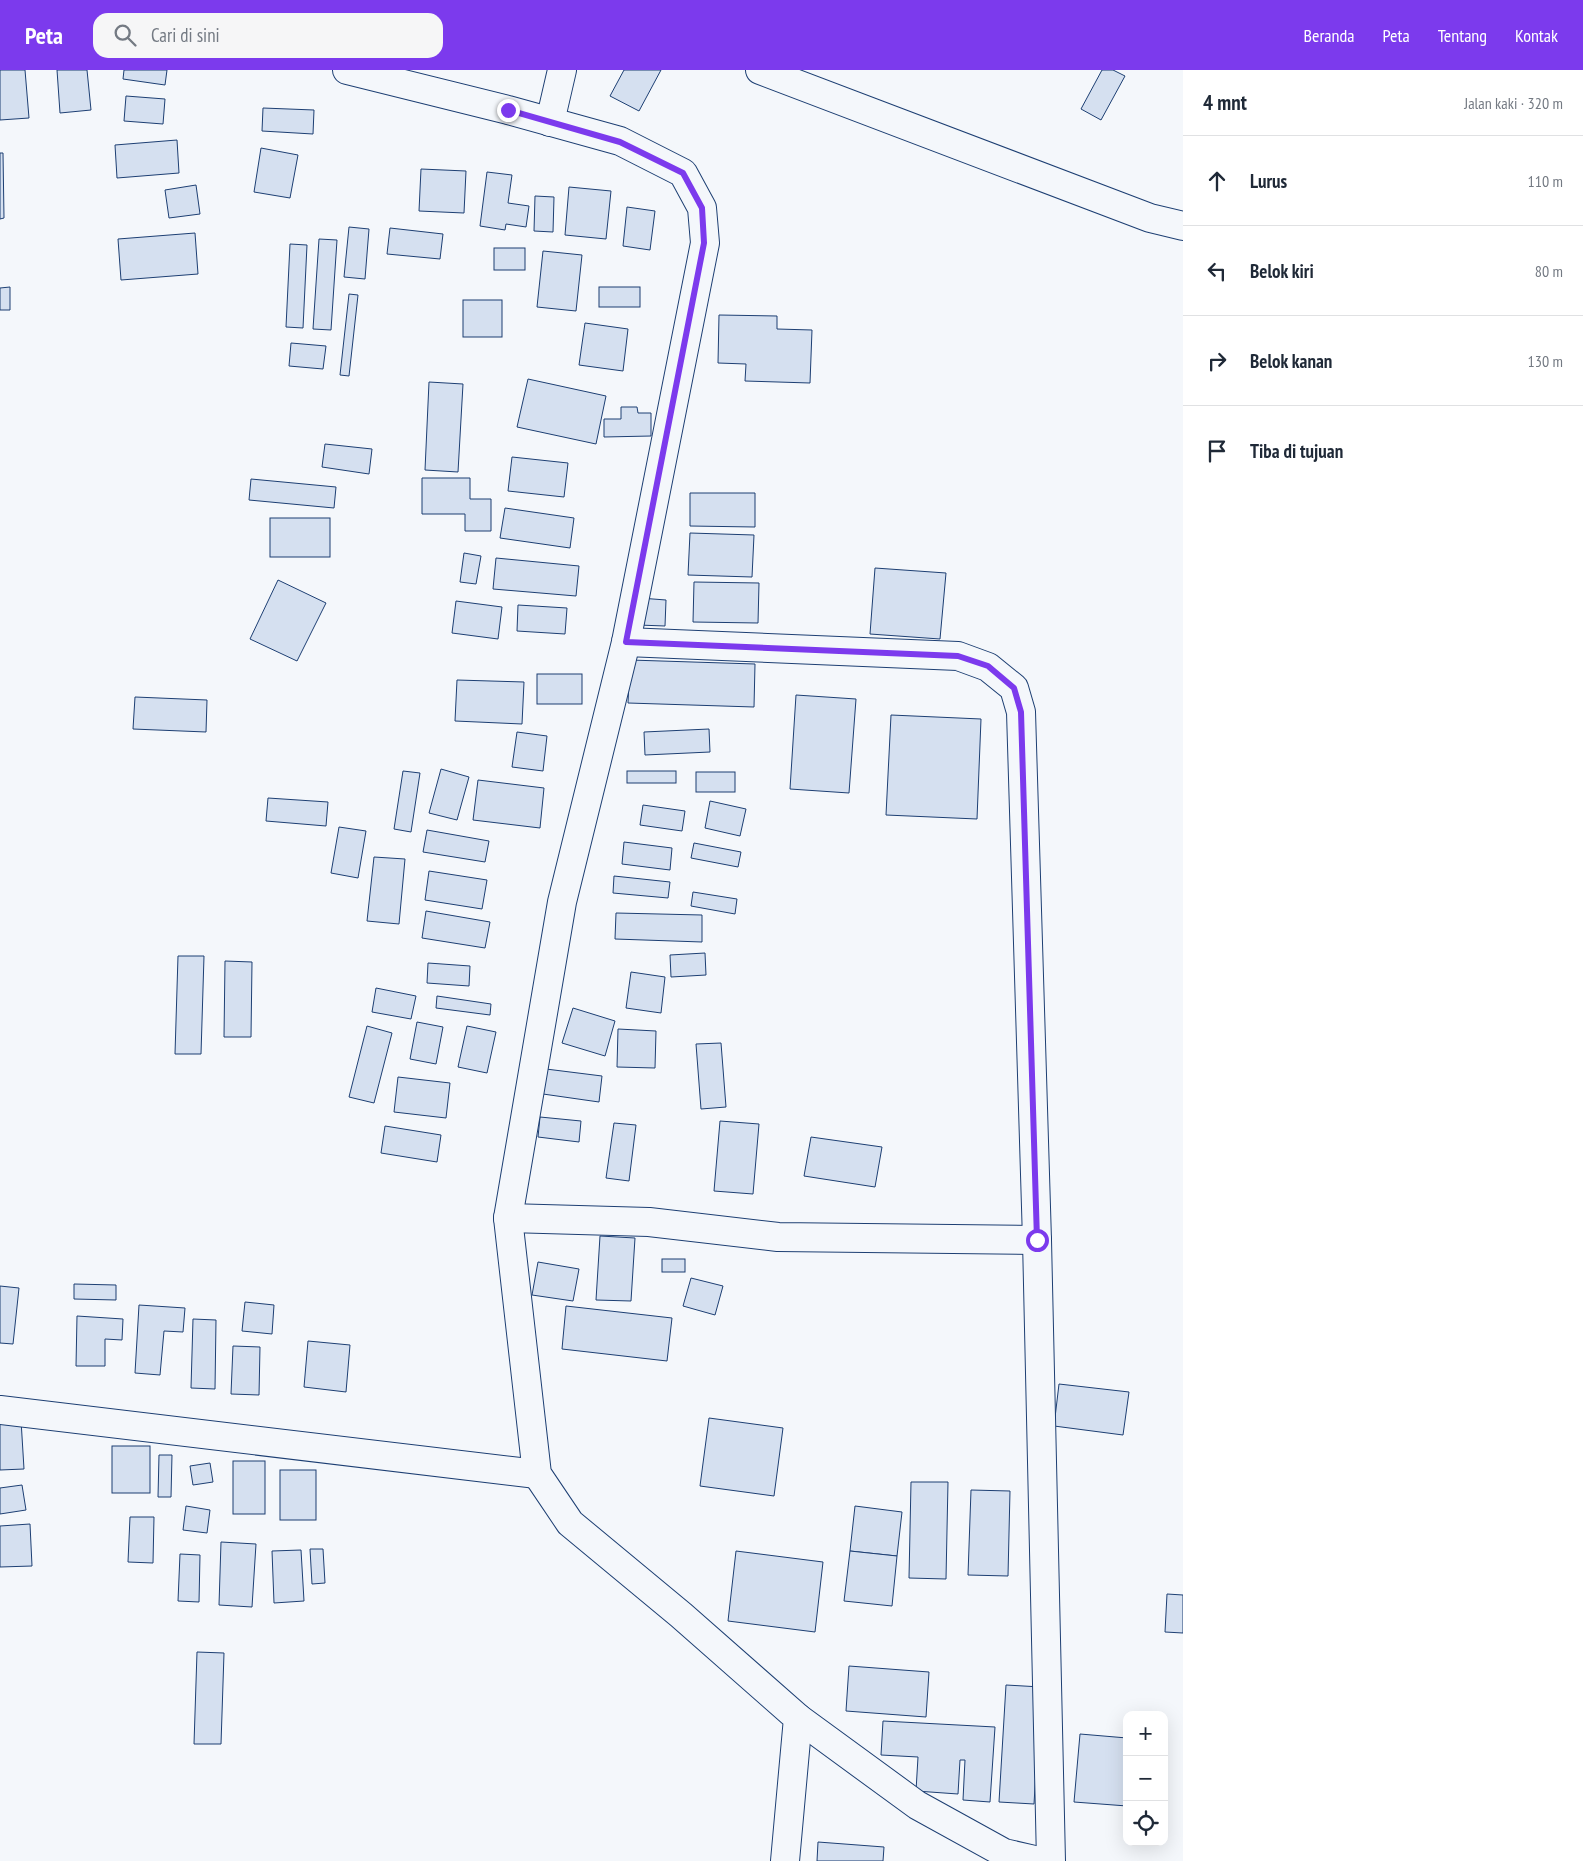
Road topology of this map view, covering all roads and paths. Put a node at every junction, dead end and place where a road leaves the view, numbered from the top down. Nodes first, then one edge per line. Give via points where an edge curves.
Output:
1 (347, 70) edge
2 (562, 70) edge
3 (760, 70) edge
4 (550, 122) junction
5 (1183, 226) edge
6 (626, 642) junction
7 (508, 1218) junction
8 (1037, 1240) junction
9 (0, 1410) edge
10 (536, 1474) junction
11 (798, 1718) junction
12 (785, 1861) edge
13 (1039, 1861) edge
14 (1051, 1861) edge

1 - 4 street
2 - 4 street
3 - 5 street via 1150,218
4 - 6 street via 620,142 683,173 702,208 704,243
6 - 7 street via 562,902
6 - 8 street via 958,656 988,666 1014,688 1021,712
7 - 8 street via 649,1222 778,1237
7 - 10 street
8 - 14 street
9 - 10 street
10 - 11 street via 570,1523
11 - 12 street
11 - 13 street via 916,1805 1004,1853

